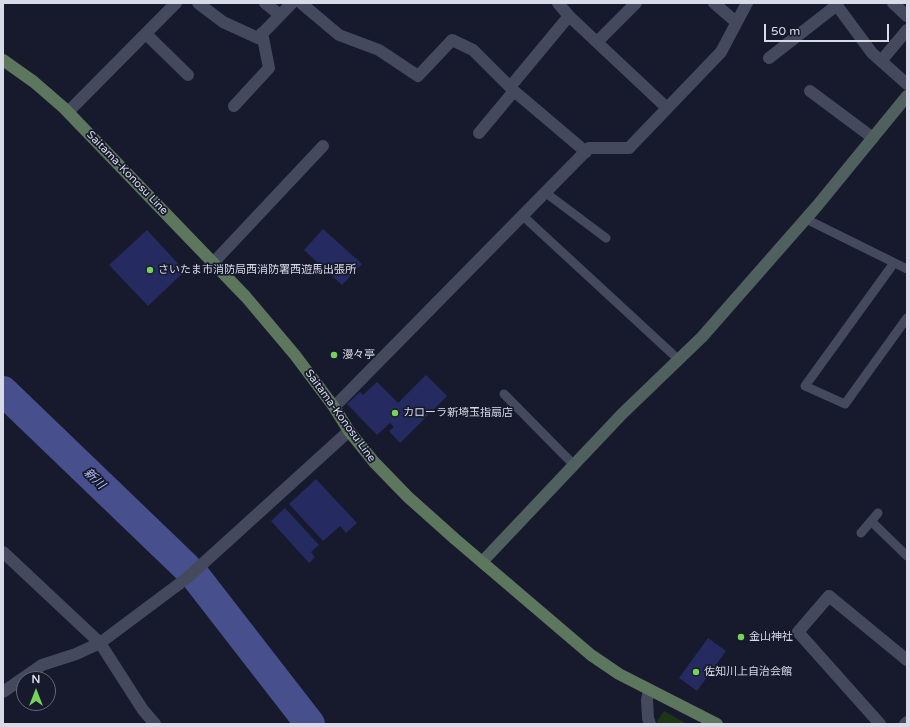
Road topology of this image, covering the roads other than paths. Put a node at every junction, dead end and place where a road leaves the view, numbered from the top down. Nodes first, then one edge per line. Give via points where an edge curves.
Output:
1 (177, 3) edge
2 (198, 3) edge
3 (265, 3) edge
4 (292, 3) edge
5 (558, 3) edge
6 (636, 3) edge
7 (714, 3) edge
8 (747, 3) edge
9 (893, 3) edge
10 (836, 4) edge
11 (309, 5) edge
12 (280, 15) junction
13 (569, 16) junction
14 (907, 16) edge
15 (736, 22) junction
16 (907, 30) edge
17 (262, 33) junction
18 (146, 34) junction
19 (597, 42) junction
20 (769, 58) dead end
21 (3, 60) edge
22 (881, 61) junction
23 (188, 75) dead end
24 (907, 84) edge
25 (512, 89) junction
26 (810, 91) dead end
27 (907, 96) edge
28 (234, 106) dead end
29 (667, 108) junction
30 (68, 112) junction
31 (479, 133) dead end
32 (873, 138) junction
33 (323, 146) dead end
34 (586, 152) junction
35 (546, 193) junction
36 (523, 216) junction
37 (806, 219) junction
38 (606, 238) dead end
39 (213, 263) junction
40 (894, 263) junction
41 (907, 270) edge
42 (907, 318) edge
43 (679, 360) junction
44 (504, 394) dead end
45 (334, 407) junction
46 (349, 431) junction
47 (574, 465) junction
48 (878, 514) dead end
49 (871, 521) junction
50 (861, 533) dead end
51 (3, 552) edge
52 (907, 556) edge
53 (482, 562) junction
54 (100, 643) junction
55 (907, 660) edge
56 (649, 690) junction
57 (3, 692) edge
58 (907, 722) edge
59 (155, 724) edge
60 (650, 724) edge
61 (717, 724) edge
62 (880, 724) edge
63 (905, 724) edge

1 - 18 street
2 - 17 street via 223,22 258,38
3 - 12 street
4 - 12 street
5 - 13 street
6 - 19 street
7 - 15 street
8 - 15 street
9 - 14 street
10 - 20 street
10 - 22 street via 872,53
11 - 25 street via 339,35 379,50 418,76 452,40 473,50
12 - 17 street
13 - 19 street
13 - 25 street
15 - 29 street via 720,52
16 - 22 street
17 - 28 street via 269,68
18 - 23 street
18 - 30 street
19 - 29 street
21 - 30 main road, Saitama-Konosu Line via 34,82
22 - 24 street
25 - 31 street
25 - 34 street
26 - 32 street
27 - 32 street
29 - 34 street via 629,148 589,148
30 - 39 main road, Saitama-Konosu Line
32 - 37 street
33 - 39 street
34 - 35 street
35 - 36 street
35 - 38 lane
36 - 43 lane
36 - 45 street
37 - 40 lane
37 - 43 street
39 - 45 main road, Saitama-Konosu Line via 271,325
40 - 41 lane
40 - 42 lane via 805,386 844,404
43 - 47 street via 622,414
44 - 47 lane
45 - 46 main road, Saitama-Konosu Line
46 - 53 main road, Saitama-Konosu Line via 374,462 408,497
46 - 54 street via 187,578
47 - 53 street
48 - 49 lane
49 - 50 lane
49 - 52 lane
51 - 54 street
53 - 56 main road, Saitama-Konosu Line via 591,655
54 - 57 street via 42,665
54 - 59 street via 143,710
55 - 62 street via 829,596 798,632
56 - 60 street via 647,700
56 - 61 main road, Saitama-Konosu Line
58 - 63 street

